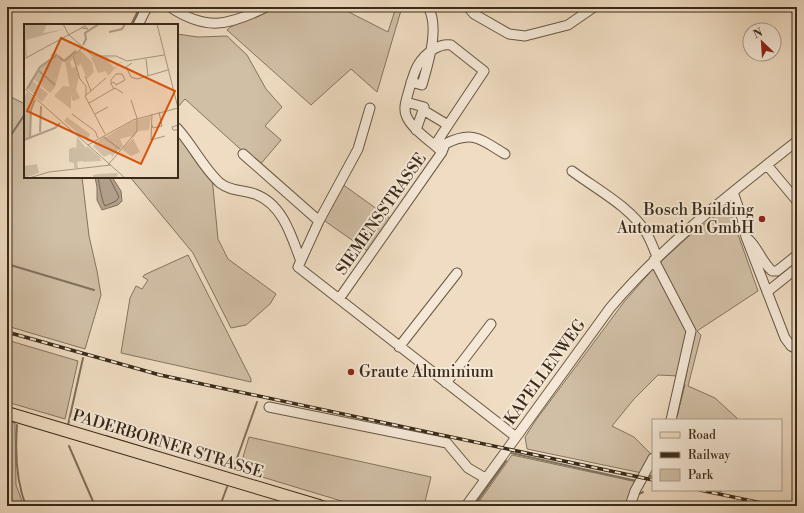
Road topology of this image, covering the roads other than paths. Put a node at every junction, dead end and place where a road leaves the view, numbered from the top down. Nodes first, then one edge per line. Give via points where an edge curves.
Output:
1 (147, 7) edge
2 (170, 7) edge
3 (266, 7) edge
4 (428, 7) edge
5 (468, 7) edge
6 (594, 7) edge
7 (794, 7) edge
8 (797, 11) edge
9 (138, 24) edge
10 (431, 51) junction
11 (406, 102) junction
12 (370, 108) dead end
13 (423, 110) junction
14 (448, 125) junction
15 (178, 129) edge
16 (416, 130) junction
17 (797, 141) edge
18 (441, 147) junction
19 (243, 154) dead end
20 (505, 154) dead end
21 (767, 165) junction
22 (572, 171) dead end
23 (733, 192) junction
24 (797, 201) edge
25 (319, 222) junction
26 (746, 237) junction
27 (797, 255) edge
28 (656, 258) junction
29 (300, 259) junction
30 (797, 268) edge
31 (457, 273) dead end
32 (767, 292) junction
33 (339, 299) junction
34 (491, 324) dead end
35 (399, 347) junction
36 (797, 349) edge
37 (446, 382) junction
38 (269, 407) dead end
39 (7, 413) edge
40 (671, 419) edge
41 (516, 437) junction
42 (652, 460) edge
43 (485, 478) junction
44 (319, 506) edge
45 (466, 506) edge
46 (630, 506) edge

1 - 9 street
2 - 3 street via 182,15 204,23 234,20
4 - 10 street via 432,18
5 - 6 street via 474,14 509,34 525,36 568,25
7 - 8 street
10 - 11 street via 419,61
10 - 14 street, SIEMENSSTRASSE via 443,45 451,45 484,71
11 - 13 street via 424,107
11 - 16 street via 406,114
12 - 25 street via 358,149
13 - 14 street
13 - 16 street
14 - 18 street, SIEMENSSTRASSE
15 - 29 street via 221,183 265,199 275,208 288,229
16 - 18 street
17 - 21 street, KAPELLENWEG
18 - 20 street via 463,136 475,137
18 - 33 street, SIEMENSSTRASSE
19 - 25 street
21 - 23 street, KAPELLENWEG
21 - 24 street
22 - 28 street via 638,223 647,234
23 - 26 street
23 - 28 street, KAPELLENWEG
25 - 29 street
26 - 27 street via 754,244 772,271 777,271
26 - 32 street
28 - 40 street via 691,332
28 - 41 street, KAPELLENWEG via 610,308
29 - 33 street via 298,267
30 - 32 street
31 - 35 street
32 - 36 street via 785,338
33 - 35 street
34 - 37 street
35 - 37 street
37 - 41 street
38 - 43 street via 447,443 468,468
39 - 44 main road, PADERBORNER STRASSE
41 - 43 street, KAPELLENWEG
42 - 46 street
43 - 45 street, KAPELLENWEG

